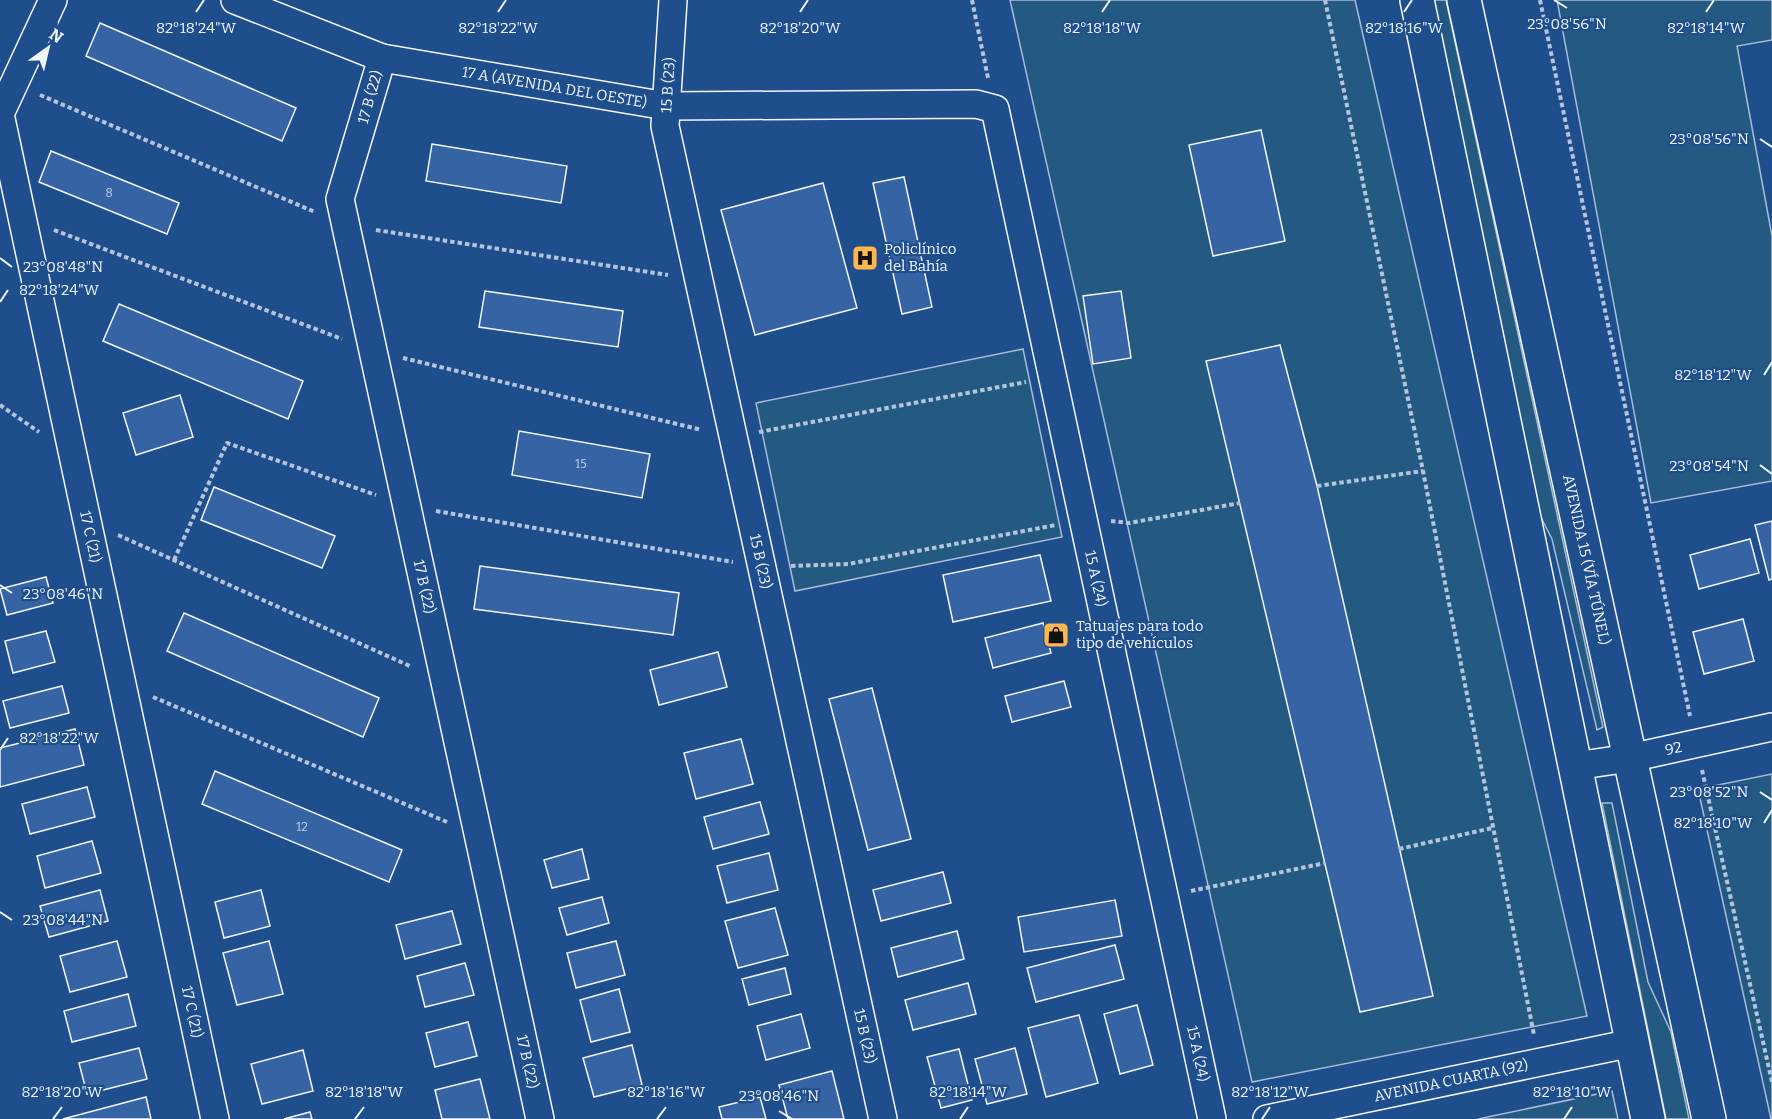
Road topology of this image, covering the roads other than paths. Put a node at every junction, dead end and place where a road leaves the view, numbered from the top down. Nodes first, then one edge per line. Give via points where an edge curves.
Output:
1 (53, 0) edge
2 (235, 0) edge
3 (673, 0) edge
4 (1417, 0) edge
5 (1464, 0) edge
6 (382, 58) junction
7 (666, 106) junction
8 (995, 109) joint
9 (1772, 728) edge
10 (1630, 758) junction
11 (1575, 766) junction
12 (1632, 1043) junction
13 (215, 1119) edge
14 (540, 1119) edge
15 (883, 1119) edge
16 (1212, 1119) edge
17 (1267, 1119) edge
18 (1648, 1119) edge
19 (1708, 1119) edge

1 - 13 street, 17 C (21) via 0,114
2 - 6 street, 17 A (AVENIDA DEL OESTE)
3 - 7 street, 15 B (23)
4 - 11 main road
5 - 10 main road, AVENIDA 15 (VÍA TÚNEL)
6 - 7 street, 17 A (AVENIDA DEL OESTE)
6 - 14 street, 17 B (22) via 340,199
7 - 8 street, 17 A (AVENIDA DEL OESTE) via 976,104
7 - 15 street, 15 B (23) via 665,126
8 - 16 street, 15 A (24)
9 - 10 street, 92
10 - 11 street, 92
10 - 19 main road, AVENIDA 15 (VÍA TÚNEL)
11 - 12 main road
12 - 17 street, AVENIDA CUARTA (92)
12 - 18 main road

